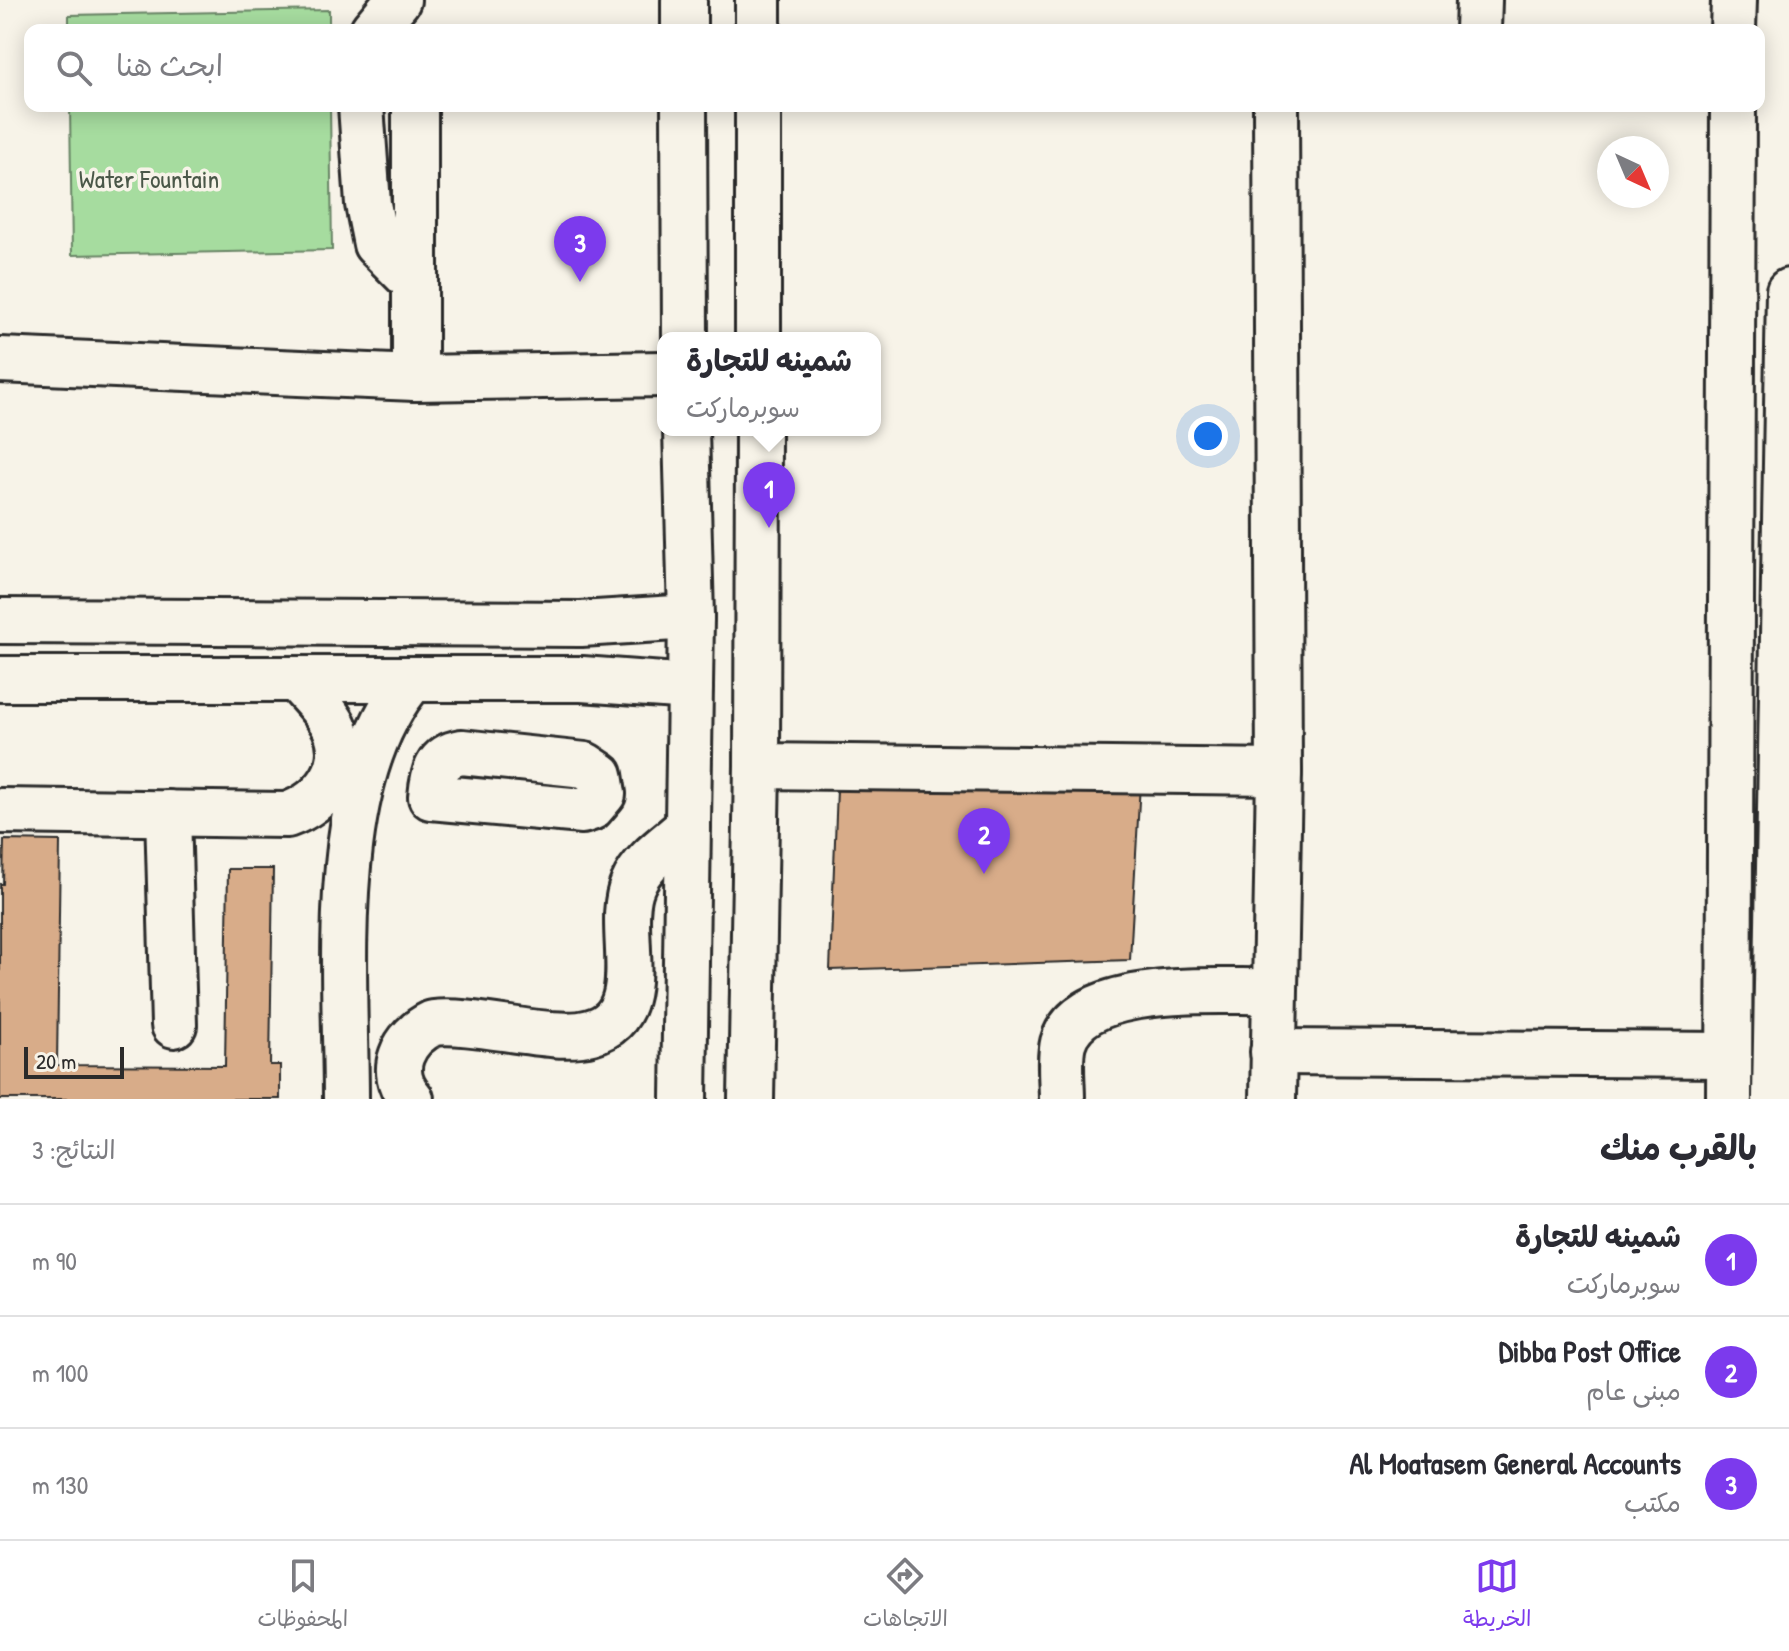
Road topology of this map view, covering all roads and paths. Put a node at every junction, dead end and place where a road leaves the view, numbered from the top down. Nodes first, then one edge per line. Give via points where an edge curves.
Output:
1 (398, 0) edge
2 (415, 0) edge
3 (684, 0) edge
4 (758, 0) edge
5 (1479, 0) edge
6 (1734, 0) edge
7 (378, 24) edge
8 (415, 24) edge
9 (684, 24) edge
10 (758, 24) edge
11 (1478, 24) edge
12 (1733, 24) edge
13 (361, 112) edge
14 (415, 112) edge
15 (684, 112) edge
16 (758, 112) edge
17 (1276, 112) edge
18 (1733, 112) edge
19 (415, 283) junction
20 (1789, 291) edge
21 (685, 332) edge
22 (758, 332) edge
23 (0, 360) edge
24 (657, 374) edge
25 (415, 378) junction
26 (686, 436) edge
27 (758, 436) edge
28 (691, 617) junction
29 (0, 621) edge
30 (581, 624) junction
31 (0, 679) edge
32 (413, 679) junction
33 (582, 679) junction
34 (298, 681) junction
35 (690, 687) junction
36 (757, 766) junction
37 (1279, 772) junction
38 (362, 791) junction
39 (431, 797) dead end
40 (0, 811) edge
41 (168, 813) junction
42 (287, 815) junction
43 (688, 827) junction
44 (346, 865) junction
45 (1783, 920) edge
46 (1273, 991) junction
47 (174, 1025) dead end
48 (1273, 1052) junction
49 (1729, 1055) junction
50 (346, 1099) edge
51 (411, 1099) edge
52 (684, 1099) edge
53 (751, 1099) edge
54 (1062, 1099) edge
55 (1273, 1099) edge
56 (1729, 1099) edge
57 (1775, 1099) edge

1 - 7 street
2 - 8 street
3 - 9 street
4 - 10 street
5 - 11 street
6 - 12 street
13 - 19 street via 376,244
14 - 19 street
15 - 21 street
16 - 22 street
17 - 37 street
18 - 49 street
19 - 25 street
20 - 45 street
23 - 25 street
24 - 25 street
26 - 28 street
27 - 36 street
28 - 30 street
28 - 35 street
29 - 30 street
30 - 33 street
31 - 34 street
32 - 33 street
32 - 34 street
32 - 38 street via 384,715
33 - 35 street
34 - 42 street via 334,727 338,765 320,798
35 - 43 street
36 - 37 street
36 - 53 street
37 - 46 street
38 - 39 street
38 - 44 street
40 - 41 street
41 - 42 street
41 - 47 street
42 - 44 street
43 - 51 street via 647,863 633,884 627,909 628,982 618,1015 606,1026 573,1034 433,1023 419,1029 401,1052 400,1080
43 - 52 street
44 - 50 street
45 - 57 street
46 - 48 street
46 - 54 street via 1125,997 1086,1011 1063,1042
48 - 49 street
48 - 55 street
49 - 56 street

